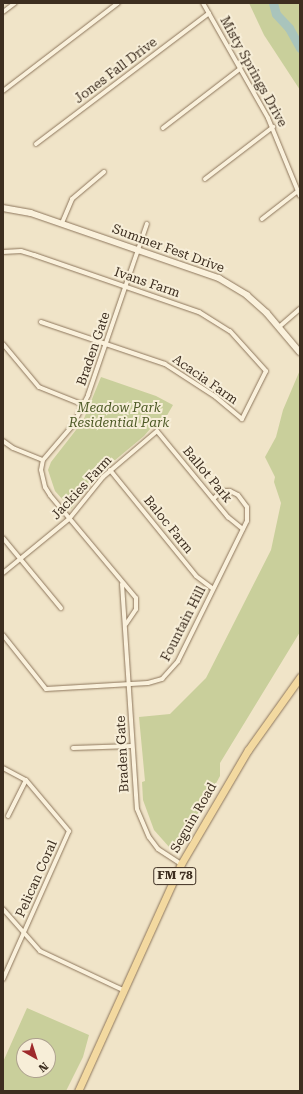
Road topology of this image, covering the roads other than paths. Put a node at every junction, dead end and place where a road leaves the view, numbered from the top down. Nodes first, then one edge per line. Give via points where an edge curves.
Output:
1 (15, 3) edge
2 (118, 3) edge
3 (203, 3) edge
4 (3, 12) edge
5 (209, 13) junction
6 (240, 69) junction
7 (3, 91) edge
8 (273, 127) junction
9 (163, 128) dead end
10 (36, 144) dead end
11 (104, 172) dead end
12 (205, 179) dead end
13 (298, 191) junction
14 (300, 196) edge
15 (3, 208) edge
16 (262, 219) dead end
17 (62, 224) junction
18 (146, 224) dead end
19 (138, 249) junction
20 (3, 252) edge
21 (126, 286) junction
22 (300, 309) edge
23 (41, 322) dead end
24 (279, 327) junction
25 (106, 343) junction
26 (3, 344) edge
27 (300, 352) edge
28 (84, 406) junction
29 (242, 419) joint
30 (157, 431) joint
31 (3, 441) edge
32 (43, 460) junction
33 (110, 470) junction
34 (213, 498) junction
35 (70, 519) junction
36 (243, 529) junction
37 (3, 538) edge
38 (20, 559) junction
39 (3, 573) edge
40 (122, 584) junction
41 (213, 589) junction
42 (60, 608) dead end
43 (126, 624) junction
44 (3, 635) edge
45 (300, 677) edge
46 (129, 684) junction
47 (132, 746) junction
48 (73, 748) dead end
49 (3, 768) edge
50 (26, 780) junction
51 (8, 816) dead end
52 (181, 864) junction
53 (3, 909) edge
54 (23, 935) junction
55 (3, 979) edge
56 (123, 990) junction
57 (78, 1091) edge

1 - 4 street
2 - 7 street
3 - 5 street, Misty Springs Drive
5 - 6 street, Misty Springs Drive
5 - 10 street, Jones Fall Drive
6 - 8 street, Misty Springs Drive
6 - 9 street
8 - 12 street
8 - 13 street, Misty Springs Drive
11 - 17 street via 72,199
13 - 14 street, Misty Springs Drive
13 - 16 street
15 - 17 street, Summer Fest Drive via 31,213
17 - 19 street, Summer Fest Drive
18 - 19 street, Braden Gate
19 - 21 street, Braden Gate
19 - 24 street, Summer Fest Drive via 232,285 262,308
20 - 21 street, Ivans Farm via 21,251
21 - 25 street, Braden Gate
21 - 29 street, Ivans Farm via 199,312 216,321 241,342 266,371
22 - 24 street
23 - 25 street, Acacia Farm
24 - 27 street, Summer Fest Drive
25 - 28 street, Braden Gate
25 - 29 street, Acacia Farm via 165,364 216,397
26 - 28 street via 38,387
28 - 32 street, Braden Gate
30 - 33 street, Jackies Farm
30 - 34 street, Ballot Park
31 - 32 street via 13,448
32 - 35 street via 41,470 45,488
33 - 35 street, Jackies Farm
33 - 41 street, Baloc Farm via 196,576
34 - 36 street, Ballot Park via 228,517
34 - 36 street, Fountain Hill via 222,492 230,491 238,496 247,507 247,521
35 - 38 street, Jackies Farm
35 - 40 street
36 - 41 street, Fountain Hill
37 - 38 street
38 - 39 street, Jackies Farm
38 - 42 street
40 - 43 street, Braden Gate
40 - 43 street via 136,598 137,603
41 - 46 street, Fountain Hill via 173,670 155,682
43 - 46 street, Braden Gate
44 - 46 street, Fountain Hill via 46,689
45 - 52 main road, Seguin Road / FM 78 via 248,750
46 - 47 street, Braden Gate
47 - 48 street
47 - 52 street, Braden Gate via 135,796 141,819 158,849
49 - 50 street
50 - 51 street
50 - 54 street, Pelican Coral via 69,831
52 - 56 main road, Seguin Road / FM 78
53 - 54 street
54 - 55 street, Pelican Coral
54 - 56 street via 48,957
56 - 57 main road, Seguin Road / FM 78

